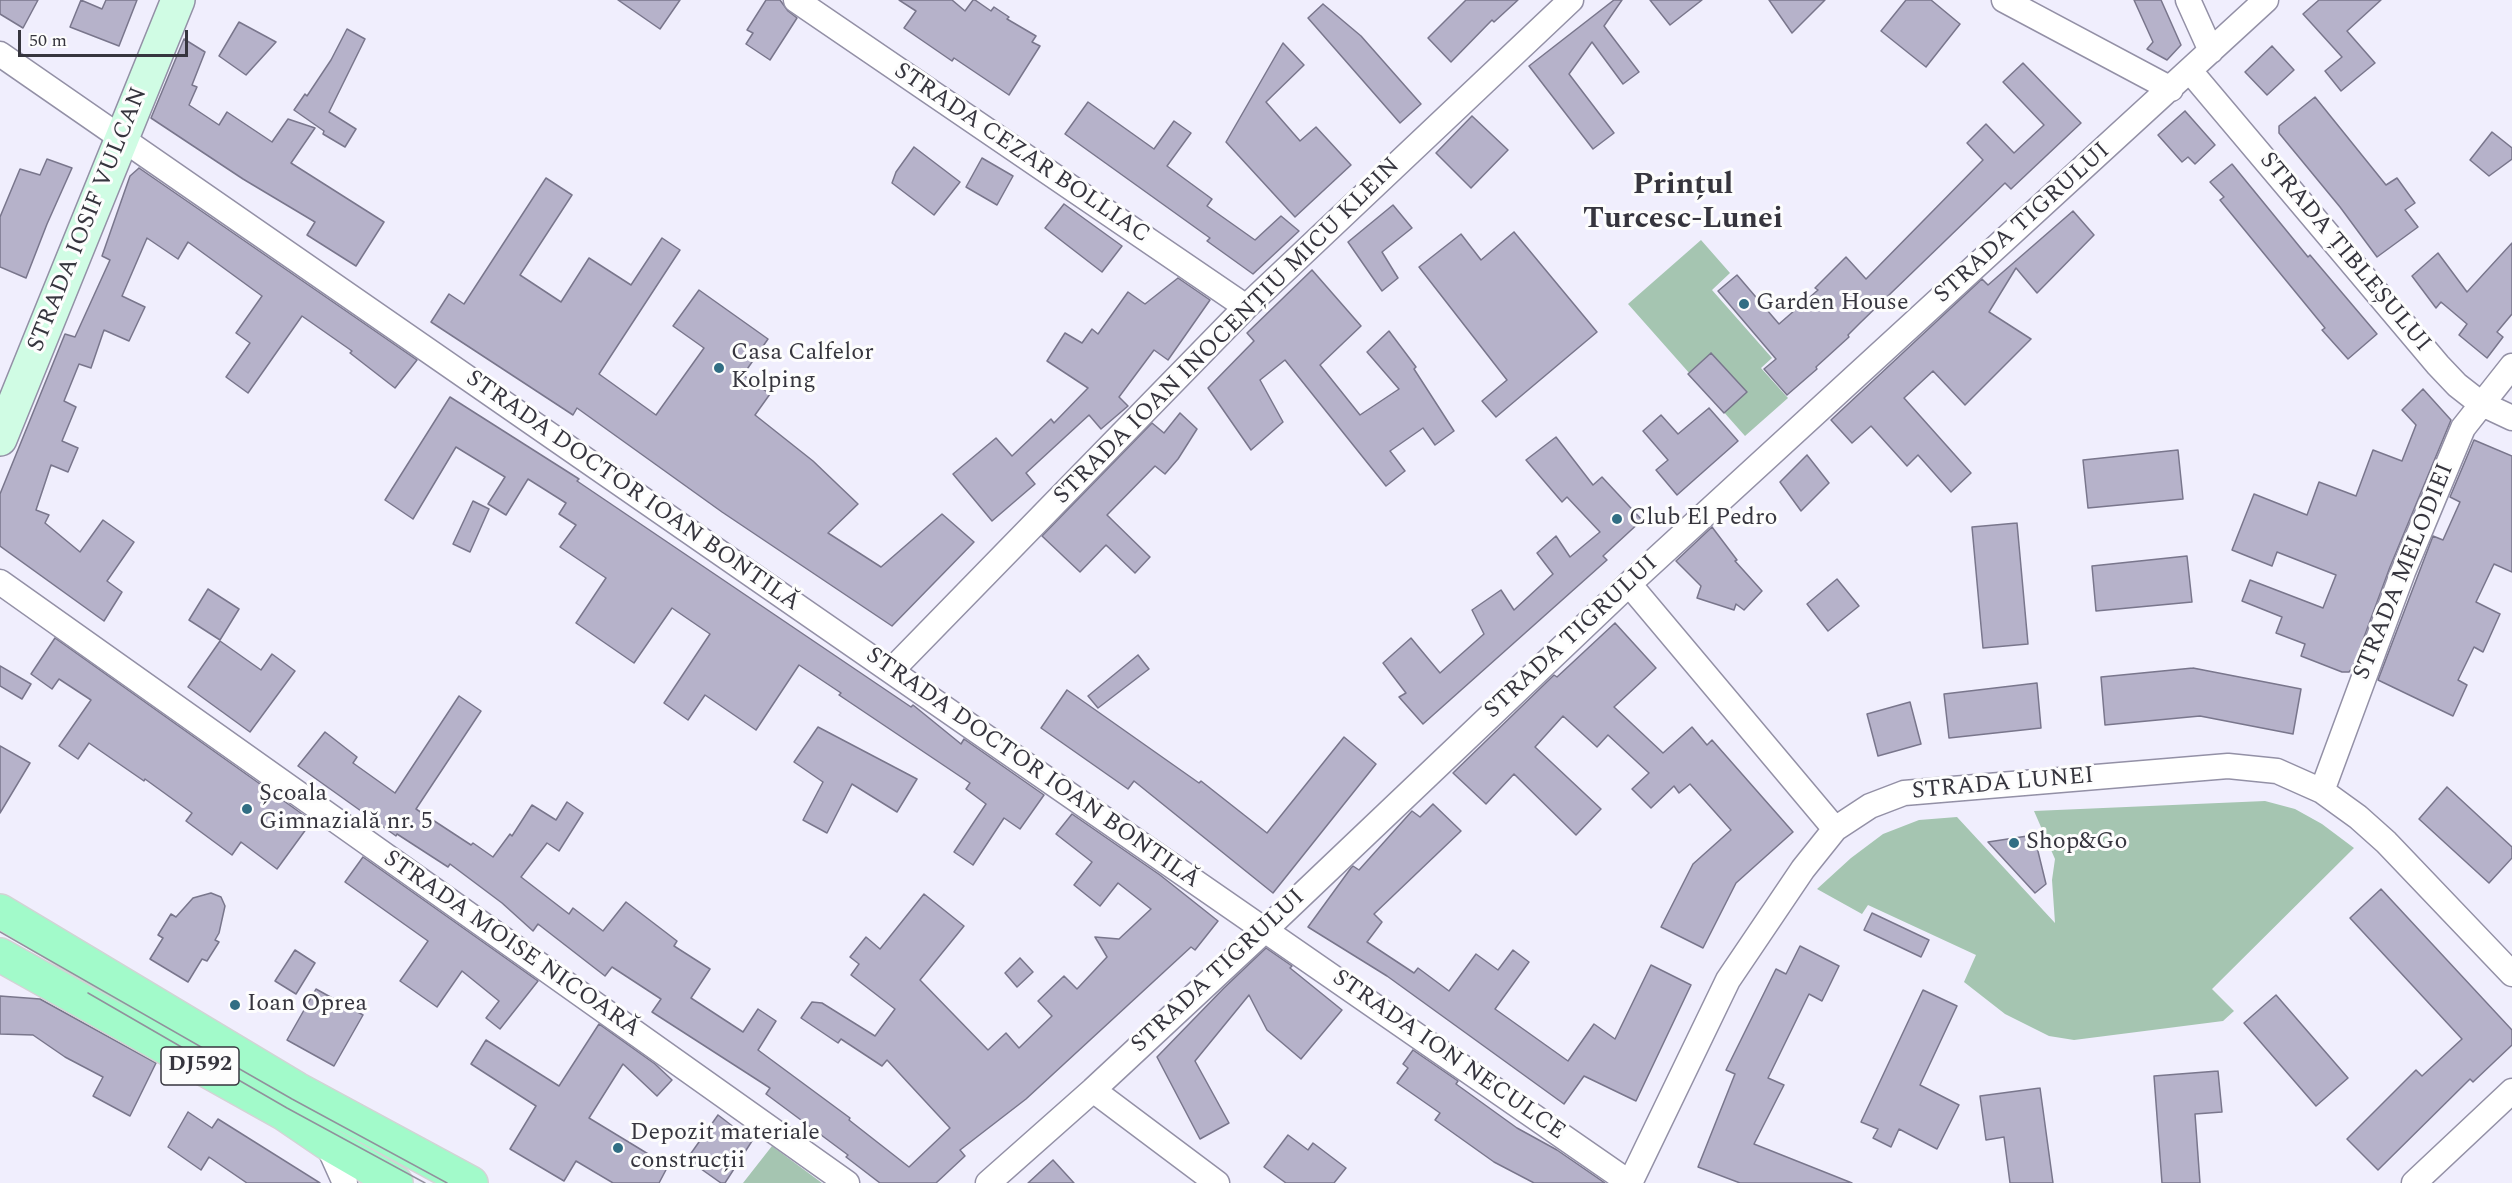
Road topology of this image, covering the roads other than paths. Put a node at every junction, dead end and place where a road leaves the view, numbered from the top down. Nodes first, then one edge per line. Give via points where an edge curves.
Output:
1 (178, 0) edge
2 (796, 0) edge
3 (1571, 0) edge
4 (2004, 0) edge
5 (2188, 0) edge
6 (2266, 0) edge
7 (2211, 51) junction
8 (0, 54) edge
9 (2190, 71) junction
10 (2171, 89) junction
11 (121, 138) junction
12 (1246, 307) junction
13 (2512, 366) edge
14 (2480, 404) junction
15 (2512, 418) edge
16 (0, 440) edge
17 (0, 582) edge
18 (1629, 584) junction
19 (891, 671) junction
20 (2322, 791) junction
21 (1835, 829) junction
22 (0, 911) edge
23 (1265, 930) junction
24 (0, 954) edge
25 (2512, 974) edge
26 (1093, 1090) junction
27 (2512, 1091) edge
28 (327, 1143) junction
29 (345, 1183) edge
30 (396, 1183) edge
31 (471, 1183) edge
32 (847, 1183) edge
33 (988, 1183) edge
34 (1217, 1183) edge
35 (1630, 1183) edge
36 (2414, 1183) edge

1 - 11 street, STRADA IOSIF VULCAN
2 - 12 street, STRADA CEZAR BOLLIAC
3 - 12 street, STRADA IOAN INOCENȚIU MICU KLEIN
4 - 10 street
5 - 7 street
6 - 7 street, STRADA TIGRULUI
7 - 9 street, STRADA TIGRULUI
8 - 11 street, STRADA DOCTOR IOAN BONTILĂ
9 - 10 street, STRADA TIGRULUI
9 - 14 street, STRADA ȚIBLEȘULUI via 2438,365
10 - 18 street, STRADA TIGRULUI
11 - 16 street, STRADA IOSIF VULCAN
11 - 19 street, STRADA DOCTOR IOAN BONTILĂ
12 - 19 street, STRADA IOAN INOCENȚIU MICU KLEIN
13 - 14 street, STRADA MELODIEI
14 - 15 street, STRADA ȚIBLEȘULUI
14 - 20 street, STRADA MELODIEI via 2463,428 2403,572
17 - 32 street, STRADA MOISE NICOARĂ
18 - 21 street
18 - 23 street, STRADA TIGRULUI
19 - 23 street, STRADA DOCTOR IOAN BONTILĂ
20 - 21 street, STRADA LUNEI via 2277,771 2228,766 1904,793 1870,806
20 - 25 street, STRADA LUNEI via 2385,842
21 - 35 street, STRADA LUNEI via 1728,980
22 - 31 main road, DJ592 via 297,1089
23 - 26 street, STRADA TIGRULUI
23 - 35 street, STRADA ION NECULCE
24 - 28 main road, DJ592 via 283,1113
26 - 33 street, STRADA TIGRULUI
26 - 34 street
27 - 36 street
28 - 29 street
28 - 30 main road, DJ592

